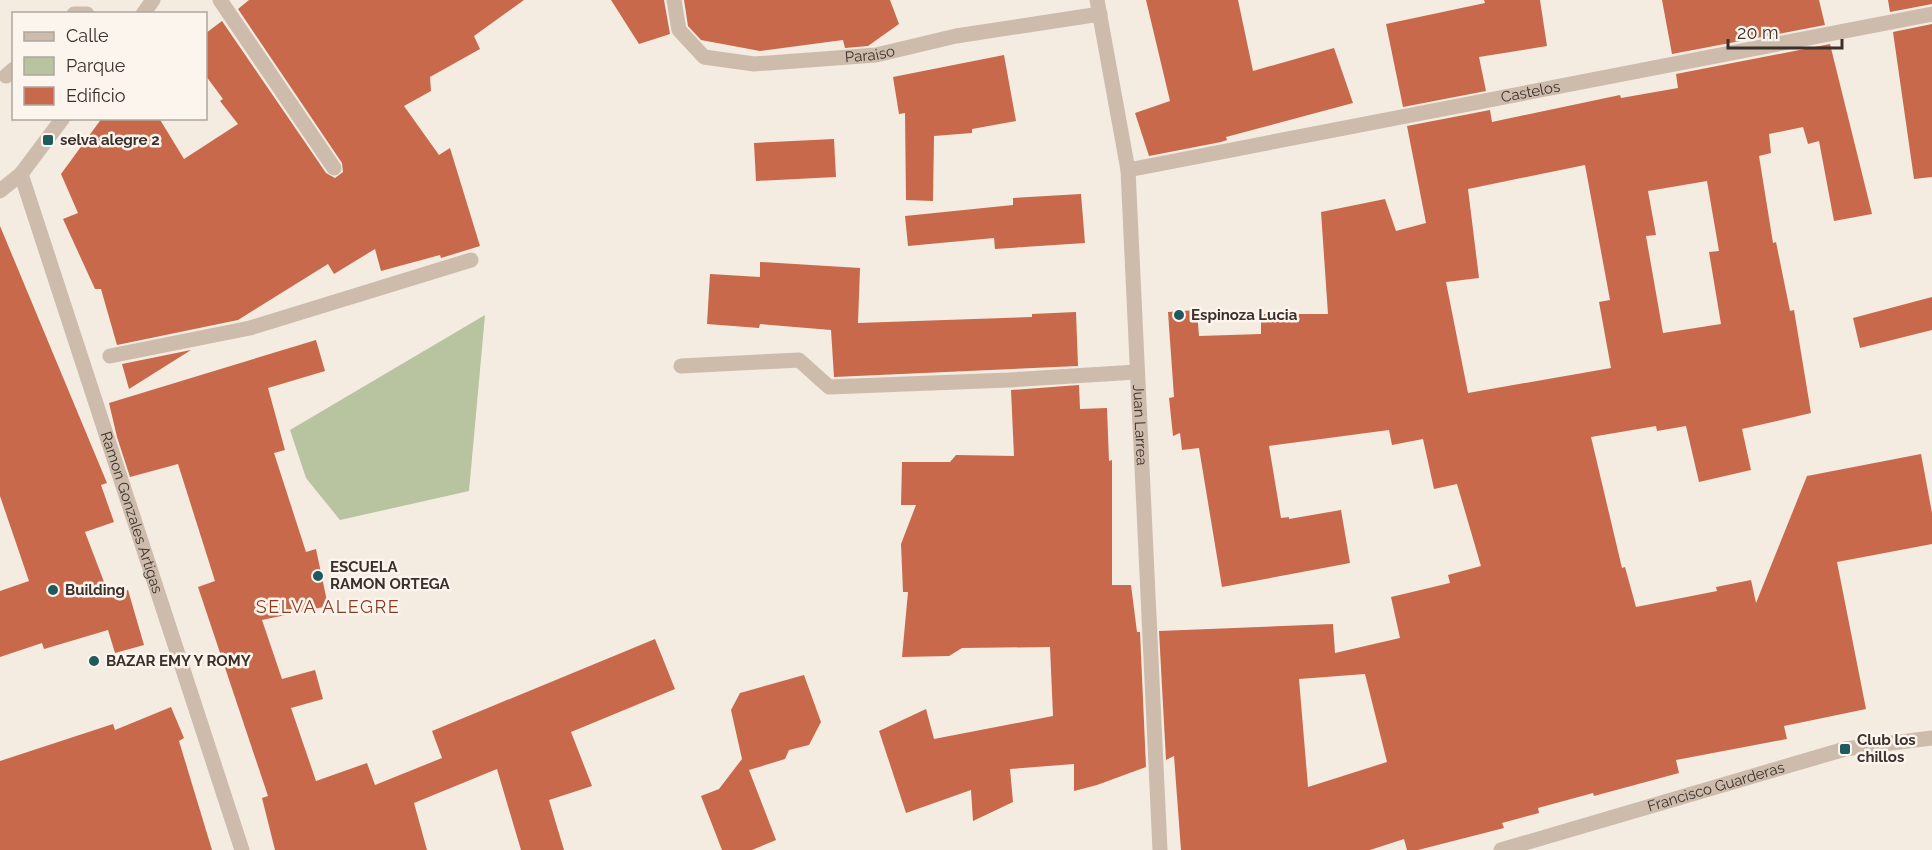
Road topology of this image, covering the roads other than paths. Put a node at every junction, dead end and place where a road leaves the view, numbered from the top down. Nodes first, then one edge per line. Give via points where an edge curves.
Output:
1 (153, 0) edge
2 (220, 0) edge
3 (674, 0) edge
4 (1099, 7) edge
5 (144, 12) edge
6 (1932, 14) edge
7 (62, 120) edge
8 (334, 168) dead end
9 (1128, 170) junction
10 (21, 174) junction
11 (0, 190) edge
12 (471, 260) dead end
13 (110, 356) dead end
14 (681, 366) dead end
15 (1137, 372) junction
16 (1932, 738) edge
17 (242, 850) edge
18 (1160, 850) edge
19 (1501, 850) edge

1 - 5 street
2 - 8 street
3 - 4 street, Paraiso via 679,30 704,57 754,64 876,55
4 - 9 street, Juan Larrea
6 - 9 street, Castelos
7 - 10 street
9 - 15 street, Juan Larrea
10 - 11 street
10 - 17 street, Ramon Gonzales Artigas
12 - 13 street via 250,328
14 - 15 street via 799,360 829,387
15 - 18 street, Juan Larrea
16 - 19 street, Francisco Guarderas via 1845,749

